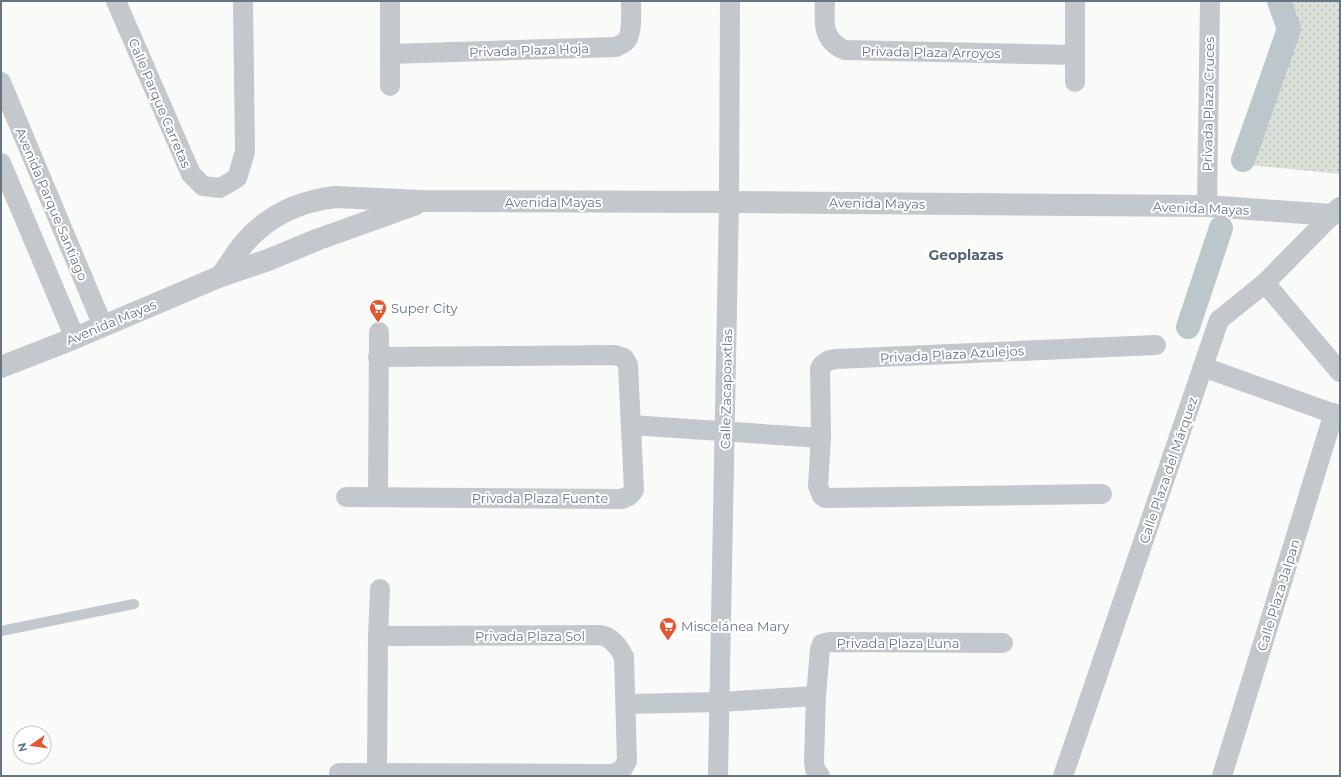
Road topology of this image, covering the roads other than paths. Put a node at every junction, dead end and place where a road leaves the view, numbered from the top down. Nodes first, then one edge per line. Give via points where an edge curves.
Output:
1 (116, 1) edge
2 (243, 1) edge
3 (390, 1) edge
4 (631, 1) edge
5 (730, 1) edge
6 (825, 1) edge
7 (1075, 1) edge
8 (1210, 1) edge
9 (390, 54) junction
10 (1075, 56) junction
11 (1, 82) edge
12 (1075, 82) dead end
13 (390, 86) dead end
14 (1, 163) edge
15 (422, 201) junction
16 (729, 202) junction
17 (1207, 206) junction
18 (1336, 212) edge
19 (221, 276) junction
20 (1265, 283) junction
21 (103, 326) junction
22 (378, 332) dead end
23 (75, 338) junction
24 (1156, 345) dead end
25 (378, 357) junction
26 (1, 367) edge
27 (1203, 367) junction
28 (1340, 372) edge
29 (1337, 415) edge
30 (631, 425) junction
31 (725, 432) junction
32 (820, 438) junction
33 (1102, 494) dead end
34 (346, 497) dead end
35 (378, 497) junction
36 (380, 589) dead end
37 (134, 604) dead end
38 (1, 631) edge
39 (378, 636) junction
40 (1003, 643) dead end
41 (816, 696) junction
42 (720, 702) junction
43 (626, 704) junction
44 (339, 773) dead end
45 (377, 774) junction
46 (718, 776) edge
47 (820, 776) edge
48 (1063, 776) edge
49 (1222, 776) edge

1 - 2 street, Calle Parque Carretas via 191,174 203,186 220,188 237,178 245,152
3 - 9 street
4 - 9 street, Privada Plaza Hoja via 629,37 625,43 616,47
5 - 16 street, Calle Zacapoaxtlas
6 - 10 street, Privada Plaza Arroyos via 824,26 827,34 833,43 845,50
7 - 10 street
8 - 17 street, Privada Plaza Cruces
9 - 13 street
10 - 12 street
11 - 21 street, Avenida Parque Santiago
14 - 23 street
15 - 16 street, Avenida Mayas
15 - 19 street, Avenida Mayas
15 - 19 street, Avenida Mayas via 335,197 304,203 263,224 247,240
16 - 17 street, Avenida Mayas
16 - 31 street, Calle Zacapoaxtlas
17 - 18 street, Avenida Mayas
18 - 20 street, Calle Plaza del Márquez
19 - 21 street, Avenida Mayas
20 - 27 street, Calle Plaza del Márquez via 1219,320
20 - 28 street
21 - 23 street, Avenida Mayas
22 - 25 street
23 - 26 street, Avenida Mayas
24 - 32 street, Privada Plaza Azulejos via 830,360 822,364 820,369
25 - 30 street, Privada Plaza Fuente via 615,354 624,358 628,365
25 - 35 street
27 - 29 street
27 - 48 street, Calle Plaza del Márquez
29 - 49 street, Calle Plaza Jalpan
30 - 31 street
30 - 35 street, Privada Plaza Fuente via 634,490 630,496 622,499
31 - 32 street
31 - 42 street, Calle Zacapoaxtlas
32 - 33 street, Privada Plaza Azulejos via 818,486 825,498
34 - 35 street, Privada Plaza Fuente
36 - 39 street
37 - 38 lane
39 - 43 street, Privada Plaza Sol via 603,636 619,648 624,657
39 - 45 street
40 - 41 street, Privada Plaza Luna via 822,644
41 - 42 street
41 - 47 street, Privada Plaza Luna via 814,761
42 - 43 street
42 - 46 street, Calle Zacapoaxtlas
43 - 45 street, Privada Plaza Sol via 627,761 622,770 613,774
44 - 45 street, Privada Plaza Sol

